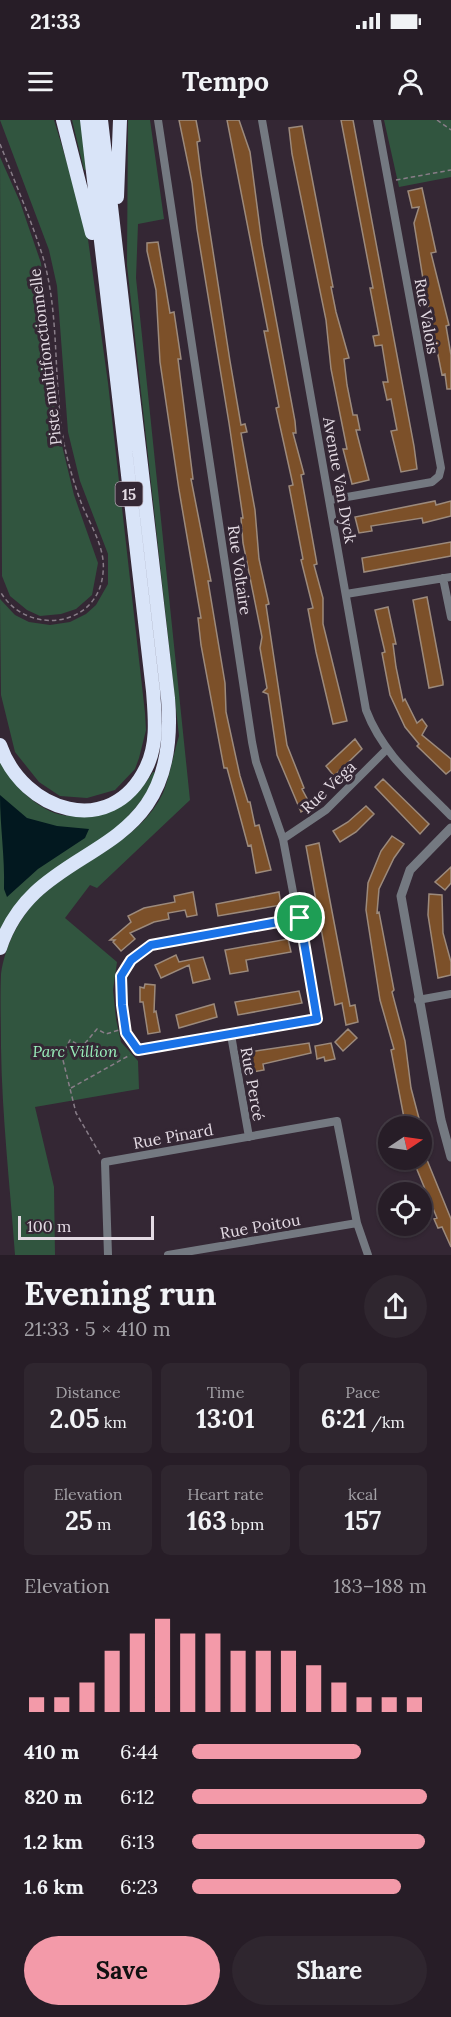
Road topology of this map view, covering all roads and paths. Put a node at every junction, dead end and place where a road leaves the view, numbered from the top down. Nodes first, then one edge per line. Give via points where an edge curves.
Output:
1 (63, 120) edge
2 (87, 120) edge
3 (101, 120) edge
4 (120, 120) edge
5 (158, 120) edge
6 (262, 120) edge
7 (376, 120) edge
8 (437, 120) edge
9 (451, 130) edge
10 (0, 144) edge
11 (451, 170) edge
12 (388, 181) junction
13 (115, 232) junction
14 (106, 297) junction
15 (330, 500) junction
16 (447, 578) edge
17 (0, 591) edge
18 (346, 594) junction
19 (451, 617) edge
20 (0, 745) edge
21 (386, 750) junction
22 (451, 816) edge
23 (451, 828) edge
24 (283, 839) junction
25 (300, 918) junction
26 (0, 948) edge
27 (451, 994) edge
28 (418, 1000) junction
29 (126, 1029) junction
30 (231, 1035) junction
31 (138, 1050) junction
32 (70, 1088) junction
33 (249, 1137) junction
34 (451, 1157) edge
35 (105, 1162) junction
36 (357, 1223) junction
37 (108, 1255) edge
38 (168, 1255) edge
39 (368, 1255) edge

1 - 14 highway
2 - 14 highway
3 - 13 highway
4 - 13 highway
5 - 24 street, Rue Voltaire via 252,742
6 - 15 street, Avenue Van Dyck
7 - 12 street, Rue Valois
8 - 9 path
10 - 17 path, Piste multifonctionnelle via 44,262 64,441 77,491 102,553 104,572 99,590 86,608 56,621 22,615
11 - 12 path
12 - 15 street, Rue Valois via 441,468 432,482
13 - 26 highway via 168,698 168,752 159,784 141,813 117,836 33,895 11,922
14 - 20 highway, 15 via 154,702 152,753 140,779 122,796 99,807 75,810 51,804 27,789 11,770
15 - 18 street, Avenue Van Dyck
16 - 18 street
16 - 19 street
18 - 21 street, Avenue Van Dyck via 366,710 375,735
21 - 22 street, Avenue Van Dyck
21 - 24 street, Rue Vega via 327,810
23 - 28 street via 410,870 401,896
24 - 25 street, Rue Voltaire
25 - 29 street via 151,945 131,960 121,976
25 - 30 street, Rue Voltaire via 317,1019
27 - 28 street
28 - 34 street
29 - 31 street
29 - 32 path via 106,1034 97,1029 82,1047 70,1040 62,1056
30 - 31 street
30 - 33 street, Rue Percé
31 - 32 path
32 - 35 path via 76,1113
33 - 35 street, Rue Pinard
33 - 36 street, Rue Pinard via 337,1121
35 - 37 street
36 - 38 street, Rue Poitou
36 - 39 street

